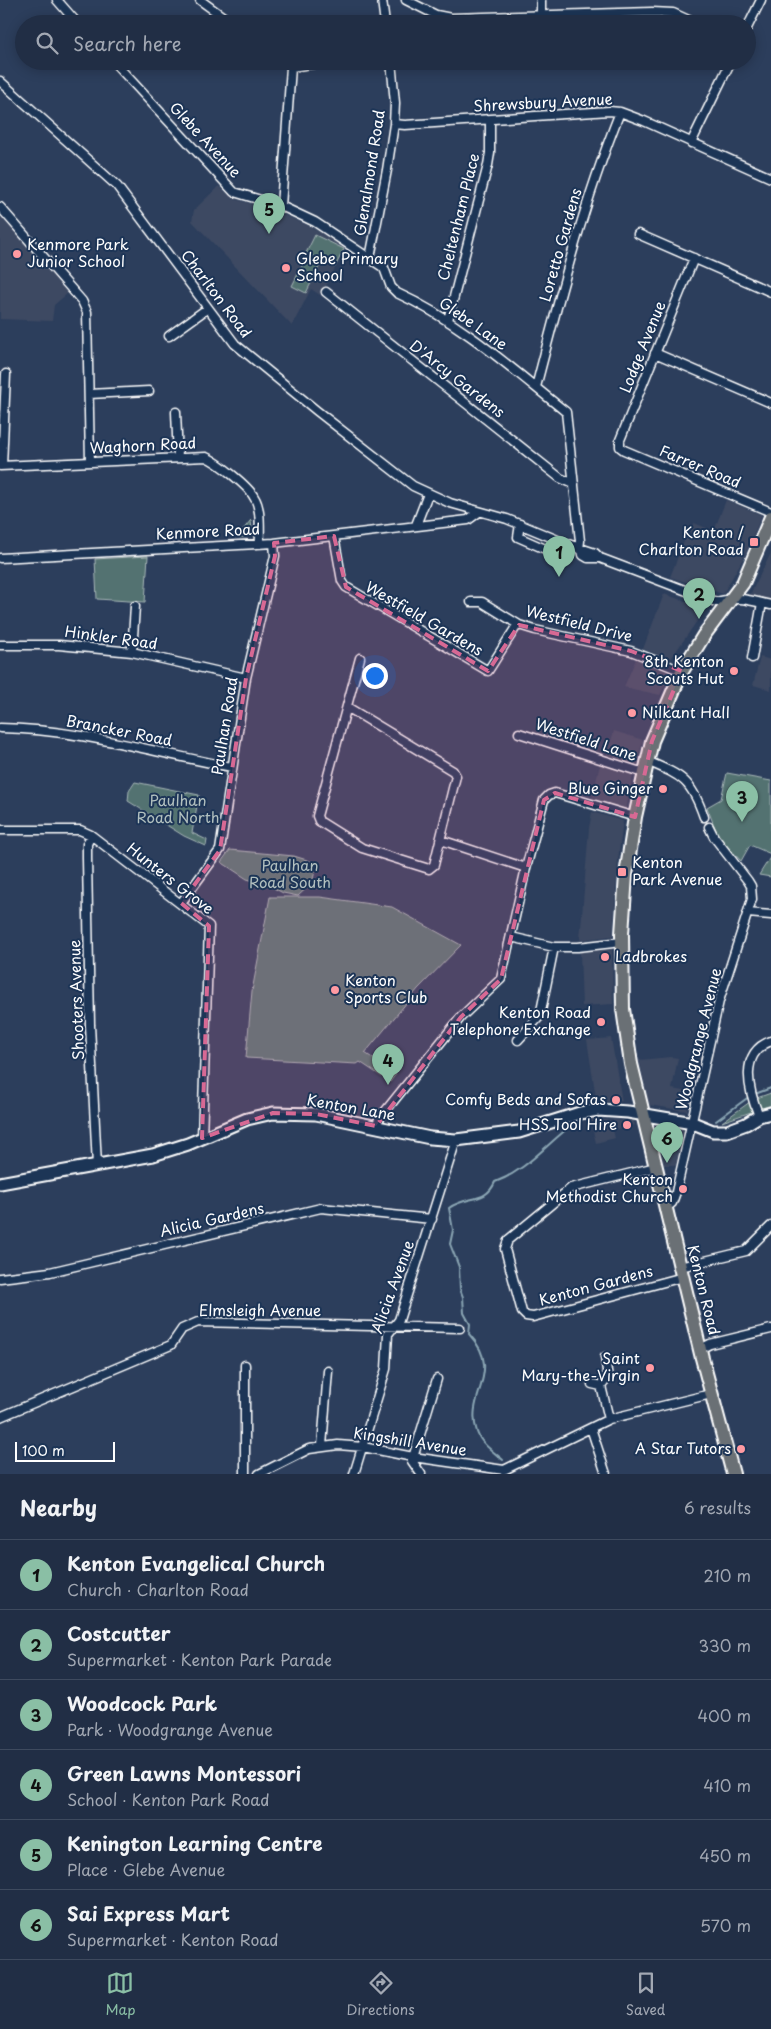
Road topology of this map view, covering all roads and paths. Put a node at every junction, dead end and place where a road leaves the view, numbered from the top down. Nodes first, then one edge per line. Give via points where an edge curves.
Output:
1 (57, 0) edge
2 (200, 0) edge
3 (382, 0) edge
4 (406, 0) edge
5 (541, 0) edge
6 (761, 0) edge
7 (70, 15) edge
8 (221, 15) edge
9 (384, 15) edge
10 (436, 15) edge
11 (541, 15) edge
12 (585, 15) edge
13 (677, 15) edge
14 (754, 15) edge
15 (121, 70) edge
16 (291, 70) edge
17 (392, 70) edge
18 (727, 70) edge
19 (0, 81) edge
20 (620, 112) junction
21 (490, 120) junction
22 (394, 124) junction
23 (692, 143) junction
24 (771, 178) edge
25 (281, 206) junction
26 (0, 207) edge
27 (638, 234) dead end
28 (370, 258) junction
29 (694, 258) junction
30 (326, 292) dead end
31 (771, 292) edge
32 (208, 308) junction
33 (448, 320) junction
34 (169, 336) dead end
35 (656, 353) junction
36 (6, 374) dead end
37 (536, 387) junction
38 (149, 392) dead end
39 (89, 394) junction
40 (771, 403) edge
41 (176, 412) dead end
42 (620, 447) joint
43 (178, 458) junction
44 (90, 462) junction
45 (1, 466) edge
46 (574, 484) junction
47 (428, 494) junction
48 (480, 512) junction
49 (771, 512) edge
50 (771, 517) edge
51 (520, 524) junction
52 (416, 525) junction
53 (334, 536) junction
54 (557, 540) junction
55 (274, 543) junction
56 (260, 544) junction
57 (581, 549) junction
58 (0, 558) edge
59 (733, 598) junction
60 (471, 602) dead end
61 (762, 603) junction
62 (771, 605) edge
63 (135, 606) dead end
64 (519, 625) junction
65 (0, 645) edge
66 (132, 652) junction
67 (360, 658) dead end
68 (752, 658) dead end
69 (682, 671) junction
70 (246, 678) junction
71 (347, 707) junction
72 (0, 728) edge
73 (520, 733) dead end
74 (232, 767) junction
75 (646, 767) junction
76 (704, 817) dead end
77 (635, 818) junction
78 (709, 827) dead end
79 (0, 830) edge
80 (91, 835) junction
81 (441, 840) junction
82 (526, 868) junction
83 (181, 903) junction
84 (748, 913) junction
85 (771, 915) edge
86 (511, 937) junction
87 (622, 942) junction
88 (554, 947) junction
89 (518, 1040) dead end
90 (771, 1041) edge
91 (771, 1113) edge
92 (642, 1114) junction
93 (759, 1116) junction
94 (692, 1123) junction
95 (376, 1126) junction
96 (202, 1138) junction
97 (456, 1140) junction
98 (97, 1166) junction
99 (656, 1167) junction
100 (0, 1183) edge
101 (666, 1208) junction
102 (432, 1219) junction
103 (771, 1226) edge
104 (682, 1272) junction
105 (0, 1278) edge
106 (395, 1326) junction
107 (460, 1328) dead end
108 (771, 1329) edge
109 (700, 1349) junction
110 (605, 1357) dead end
111 (245, 1365) dead end
112 (328, 1371) dead end
113 (436, 1379) dead end
114 (592, 1384) dead end
115 (601, 1386) junction
116 (711, 1394) junction
117 (0, 1417) edge
118 (609, 1419) junction
119 (591, 1428) junction
120 (322, 1446) junction
121 (363, 1447) junction
122 (413, 1457) junction
123 (245, 1474) edge
124 (259, 1474) edge
125 (354, 1474) edge
126 (421, 1474) edge
127 (606, 1474) edge
128 (733, 1474) edge

1 - 7 street
2 - 8 street
3 - 9 street
4 - 10 street
5 - 11 street
6 - 14 street
12 - 13 street
15 - 25 street, Glebe Avenue via 230,188
16 - 25 street
17 - 22 street, Glenalmond Road
18 - 23 street
19 - 32 street, Charlton Road via 116,186
20 - 21 street, Shrewsbury Avenue
20 - 23 street, Shrewsbury Avenue
20 - 37 street, Loretto Gardens via 571,253
21 - 22 street, Shrewsbury Avenue
21 - 33 street, Cheltenham Place via 488,165
22 - 28 street, Glenalmond Road
23 - 24 street, Shrewsbury Avenue
25 - 28 street, Glebe Avenue via 316,222
26 - 39 street via 82,301 89,322
27 - 29 street
28 - 33 street, Glebe Lane via 384,268 391,287 397,293
29 - 31 street
29 - 35 street, Lodge Avenue
30 - 46 street, D'Arcy Gardens via 560,478
32 - 34 street
32 - 47 street, Charlton Road via 247,355 412,486
33 - 37 street, Glebe Lane
35 - 40 street
35 - 42 street, Lodge Avenue via 620,440
36 - 45 street
37 - 46 street, Glebe Lane via 566,412
38 - 39 street
39 - 44 street
41 - 43 street
42 - 49 street, Farrer Road
43 - 44 street, Waghorn Road
43 - 56 street, Waghorn Road via 206,457 216,461 254,497
44 - 45 street, Waghorn Road
46 - 57 street
47 - 48 street, Charlton Road
47 - 52 street
48 - 51 street, Charlton Road
48 - 52 street, Kenmore Road via 468,520
50 - 59 main road
51 - 54 street, Charlton Road
51 - 54 street via 518,537 552,552
52 - 53 street, Kenmore Road
53 - 55 street, Kenmore Road
53 - 64 street, Westfield Gardens via 342,581 351,592 488,671
54 - 57 street, Charlton Road
55 - 56 street, Kenmore Road
55 - 70 street, Paulhan Road via 275,556
56 - 58 street, Kenmore Road
57 - 59 street, Charlton Road via 716,602
59 - 61 street, Charlton Road
59 - 69 main road, Kenton Road
60 - 64 street, Westfield Drive via 482,602
61 - 62 street, Charlton Road
61 - 68 street
63 - 66 street
64 - 69 street, Westfield Drive via 631,651
65 - 66 street, Hinkler Road via 59,645
66 - 70 street, Hinkler Road
67 - 71 street
69 - 75 main road, Kenton Road via 661,718
70 - 74 street, Paulhan Road
71 - 81 street via 453,771 456,776
71 - 81 street via 317,816 319,821 362,848 429,869 434,865
72 - 74 street, Brancker Road via 89,737
73 - 75 street, Westfield Lane
74 - 83 street, Paulhan Road via 220,850
75 - 76 street via 682,778 697,797
75 - 77 main road, Kenton Road
77 - 82 street via 555,793 548,795
77 - 87 main road, Kenton Road via 626,875
78 - 84 street, Woodgrange Avenue via 751,886
79 - 80 street, Hunters Grove via 80,830
80 - 83 street, Hunters Grove
80 - 98 street, Shooters Avenue via 87,844 87,868
81 - 82 street
82 - 86 street
83 - 96 street, Hunters Grove via 209,926
84 - 85 street
84 - 94 street, Woodgrange Avenue via 719,1001
86 - 88 street
86 - 95 street via 502,979 461,1017 378,1119
87 - 88 street
87 - 92 main road, Kenton Road via 624,1017
88 - 89 street via 540,1016
90 - 93 street via 760,1047 750,1062 748,1074
91 - 93 street, Kenton Lane
92 - 94 street, Kenton Lane
92 - 97 street, Kenton Lane via 598,1110 520,1132
92 - 99 main road, Kenton Road
93 - 94 street, Kenton Lane via 727,1131 713,1131
94 - 101 street, Woodgrange Avenue via 676,1192
95 - 96 street, Kenton Lane via 316,1114 273,1113 246,1119
95 - 97 street, Kenton Lane via 430,1138
96 - 98 street, Kenton Lane via 153,1155
97 - 102 street, Alicia Avenue
98 - 100 street, Kenton Lane
99 - 101 main road, Kenton Road
99 - 104 street, Kenton Gardens via 571,1188 508,1240 505,1248 522,1312 533,1317
101 - 104 main road, Kenton Road
102 - 105 street, Alicia Gardens via 321,1208 50,1272
102 - 106 street, Alicia Avenue via 400,1320
103 - 104 street via 746,1250
104 - 109 main road, Kenton Road
106 - 107 street, Elmsleigh Avenue
106 - 117 street, Elmsleigh Avenue via 198,1322 182,1329 172,1346
106 - 121 street, Alicia Avenue via 388,1334 386,1369
108 - 109 street
109 - 116 main road, Kenton Road
110 - 115 street via 608,1378
111 - 123 street
112 - 120 street
113 - 122 street
114 - 115 street
115 - 118 street
116 - 118 street
116 - 128 main road, Kenton Road
118 - 119 street
119 - 122 street, Kingshill Avenue via 504,1470
119 - 127 street
120 - 121 street, Kingshill Avenue
120 - 124 street, Kingshill Avenue via 309,1448
121 - 122 street, Kingshill Avenue
121 - 125 street, Alicia Avenue
122 - 126 street via 412,1461

